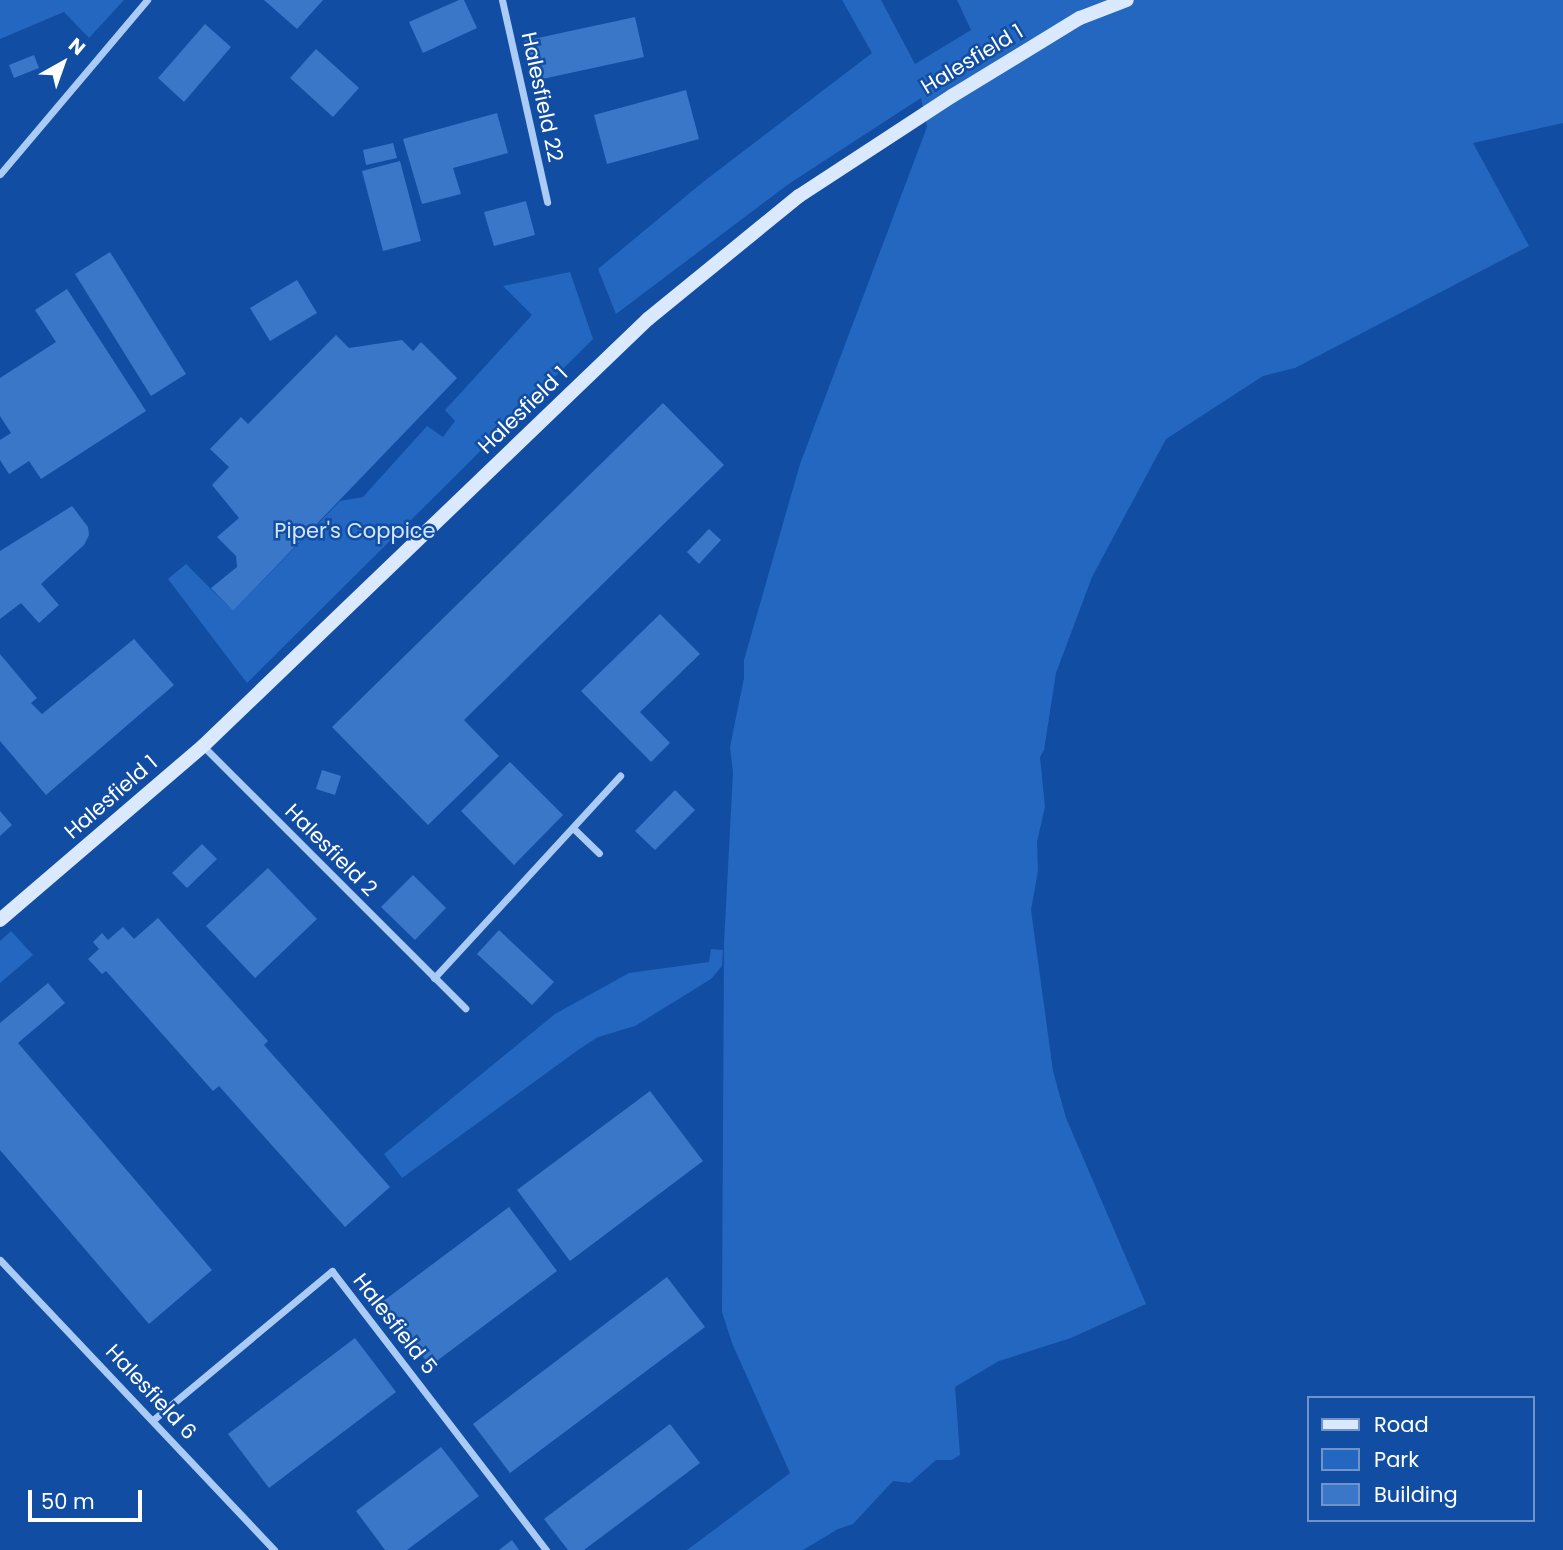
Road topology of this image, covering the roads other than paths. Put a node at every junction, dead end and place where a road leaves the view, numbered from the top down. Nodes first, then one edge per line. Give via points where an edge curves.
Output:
1 (147, 0) edge
2 (502, 0) edge
3 (1127, 0) edge
4 (0, 174) edge
5 (547, 202) dead end
6 (203, 746) junction
7 (621, 776) dead end
8 (573, 828) junction
9 (599, 853) dead end
10 (0, 920) edge
11 (434, 978) junction
12 (465, 1008) dead end
13 (0, 1260) edge
14 (153, 1420) junction
15 (274, 1550) edge
16 (546, 1550) edge

1 - 4 street
2 - 5 street, Halesfield 22
3 - 6 street, Halesfield 1 via 1080,18 799,196 648,319
6 - 10 street, Halesfield 1
6 - 11 street, Halesfield 2
7 - 8 street
8 - 9 street
8 - 11 street
11 - 12 street, Halesfield 2
13 - 14 street, Halesfield 6
14 - 15 street, Halesfield 6
14 - 16 street, Halesfield 5 via 331,1271

